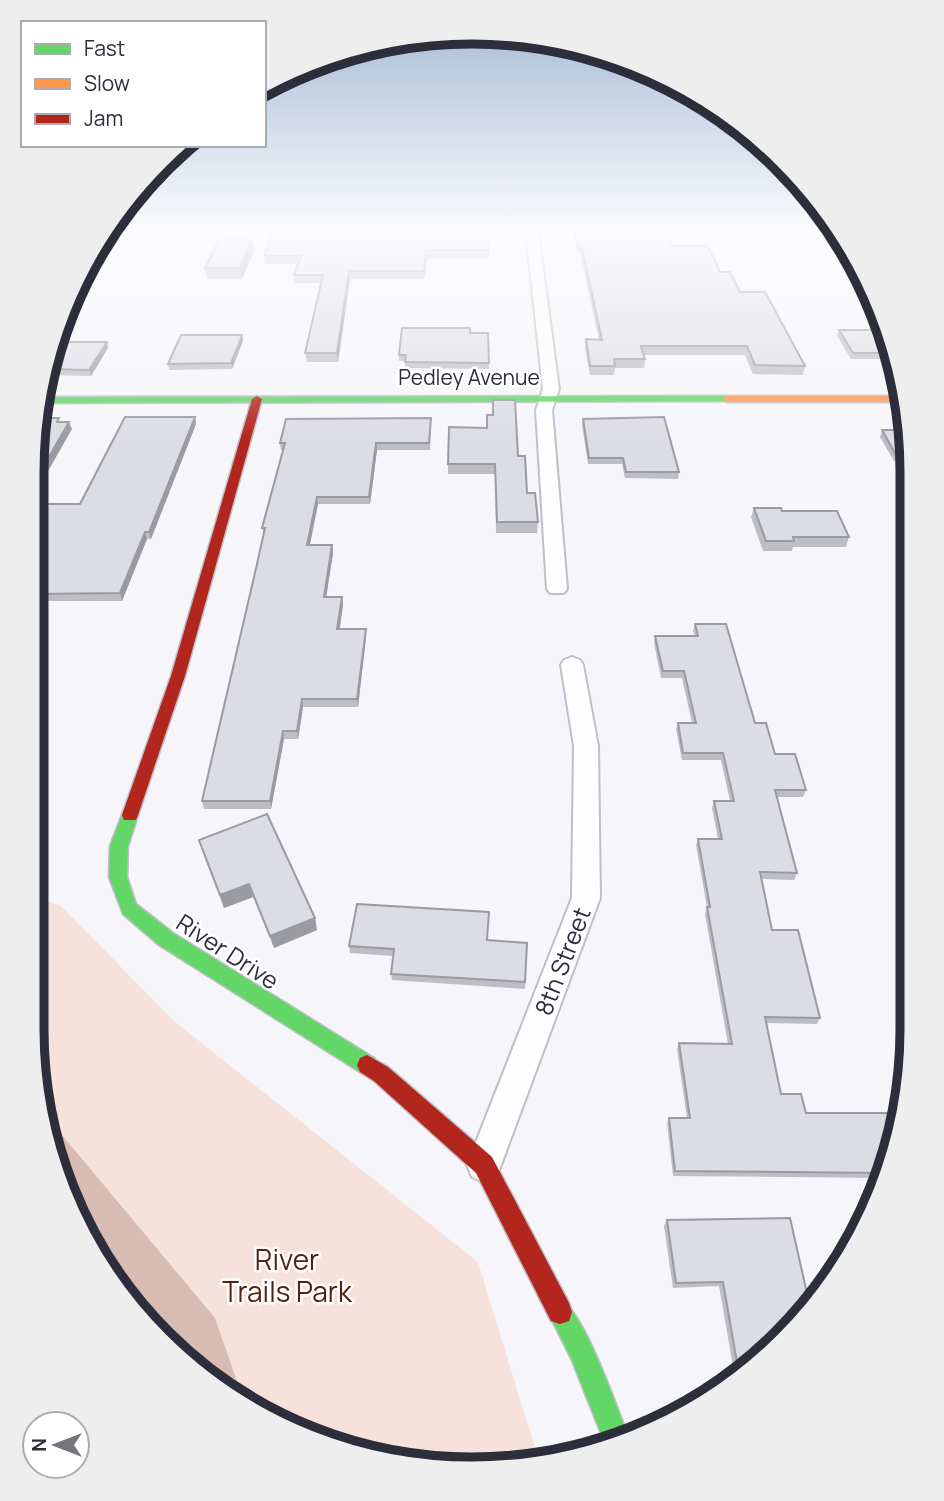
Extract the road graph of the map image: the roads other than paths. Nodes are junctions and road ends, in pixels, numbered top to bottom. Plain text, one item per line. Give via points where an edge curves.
1 (540, 301) edge
2 (547, 398) junction
3 (257, 399) junction
4 (894, 399) edge
5 (50, 400) edge
6 (557, 589) dead end
7 (572, 665) dead end
8 (484, 1165) junction
9 (614, 1433) edge

1 - 2 street via 551,389
2 - 3 street, Pedley Avenue
2 - 4 street, Pedley Avenue
2 - 6 street via 544,410
3 - 5 street, Pedley Avenue
3 - 8 street, River Drive via 178,676 119,846 118,877 129,909 166,939 381,1074
7 - 8 street, 8th Street via 586,746 586,898
8 - 9 street, River Drive via 581,1351

